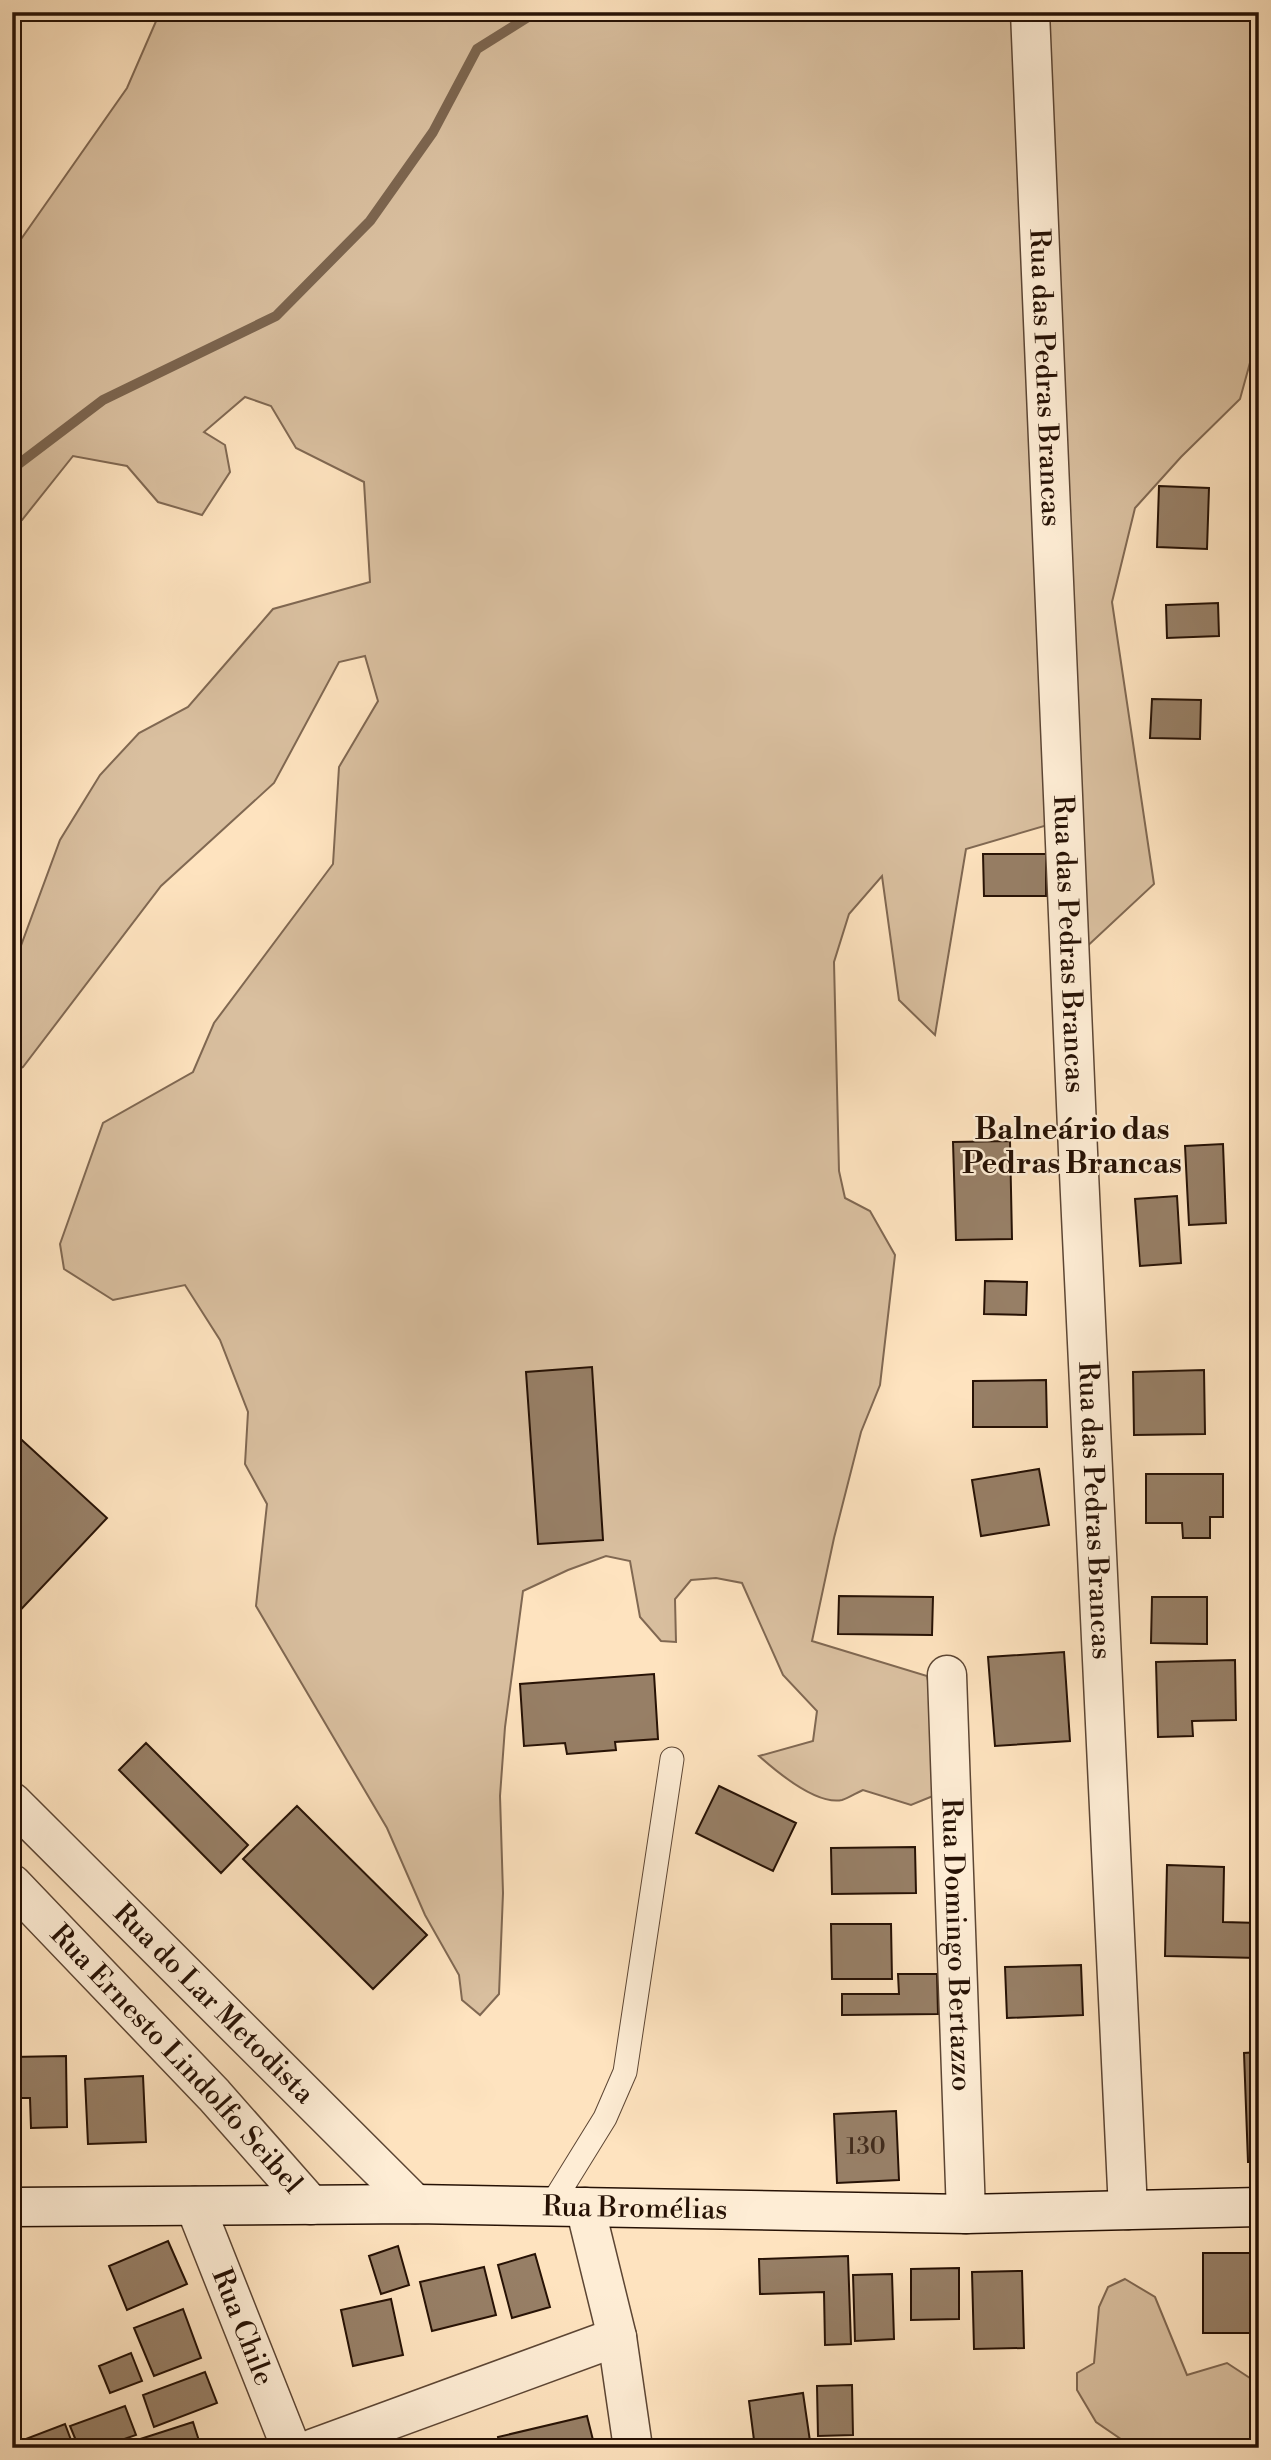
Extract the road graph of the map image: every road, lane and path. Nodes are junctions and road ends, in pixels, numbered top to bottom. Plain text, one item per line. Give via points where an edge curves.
1 (1030, 12) edge
2 (947, 1675) dead end
3 (672, 1759) dead end
4 (12, 1802) edge
5 (12, 1884) edge
6 (117, 1904) junction
7 (80, 1954) junction
8 (415, 2204) junction
9 (311, 2205) junction
10 (195, 2206) junction
11 (12, 2207) edge
12 (567, 2207) junction
13 (1259, 2207) edge
14 (1128, 2210) junction
15 (967, 2214) junction
16 (617, 2337) junction
17 (291, 2448) edge
18 (314, 2448) edge
19 (632, 2448) edge

1 - 14 street, Rua das Pedras Brancas
2 - 15 street, Rua Domingo Bertazzo
3 - 12 lane via 625,2072
4 - 6 street, Rua do Lar Metodista
5 - 7 street, Rua Ernesto Lindolfo Seibel
6 - 7 street
6 - 8 street, Rua do Lar Metodista
7 - 9 street, Rua Ernesto Lindolfo Seibel
8 - 9 street, Rua Bromélias
8 - 12 street, Rua Bromélias
9 - 10 street, Rua Bromélias
10 - 11 street, Rua Bromélias
10 - 17 street, Rua Chile
12 - 15 street, Rua Bromélias
12 - 16 street
13 - 14 street, Rua Bromélias
14 - 15 street, Rua Bromélias
16 - 18 street
16 - 19 street

